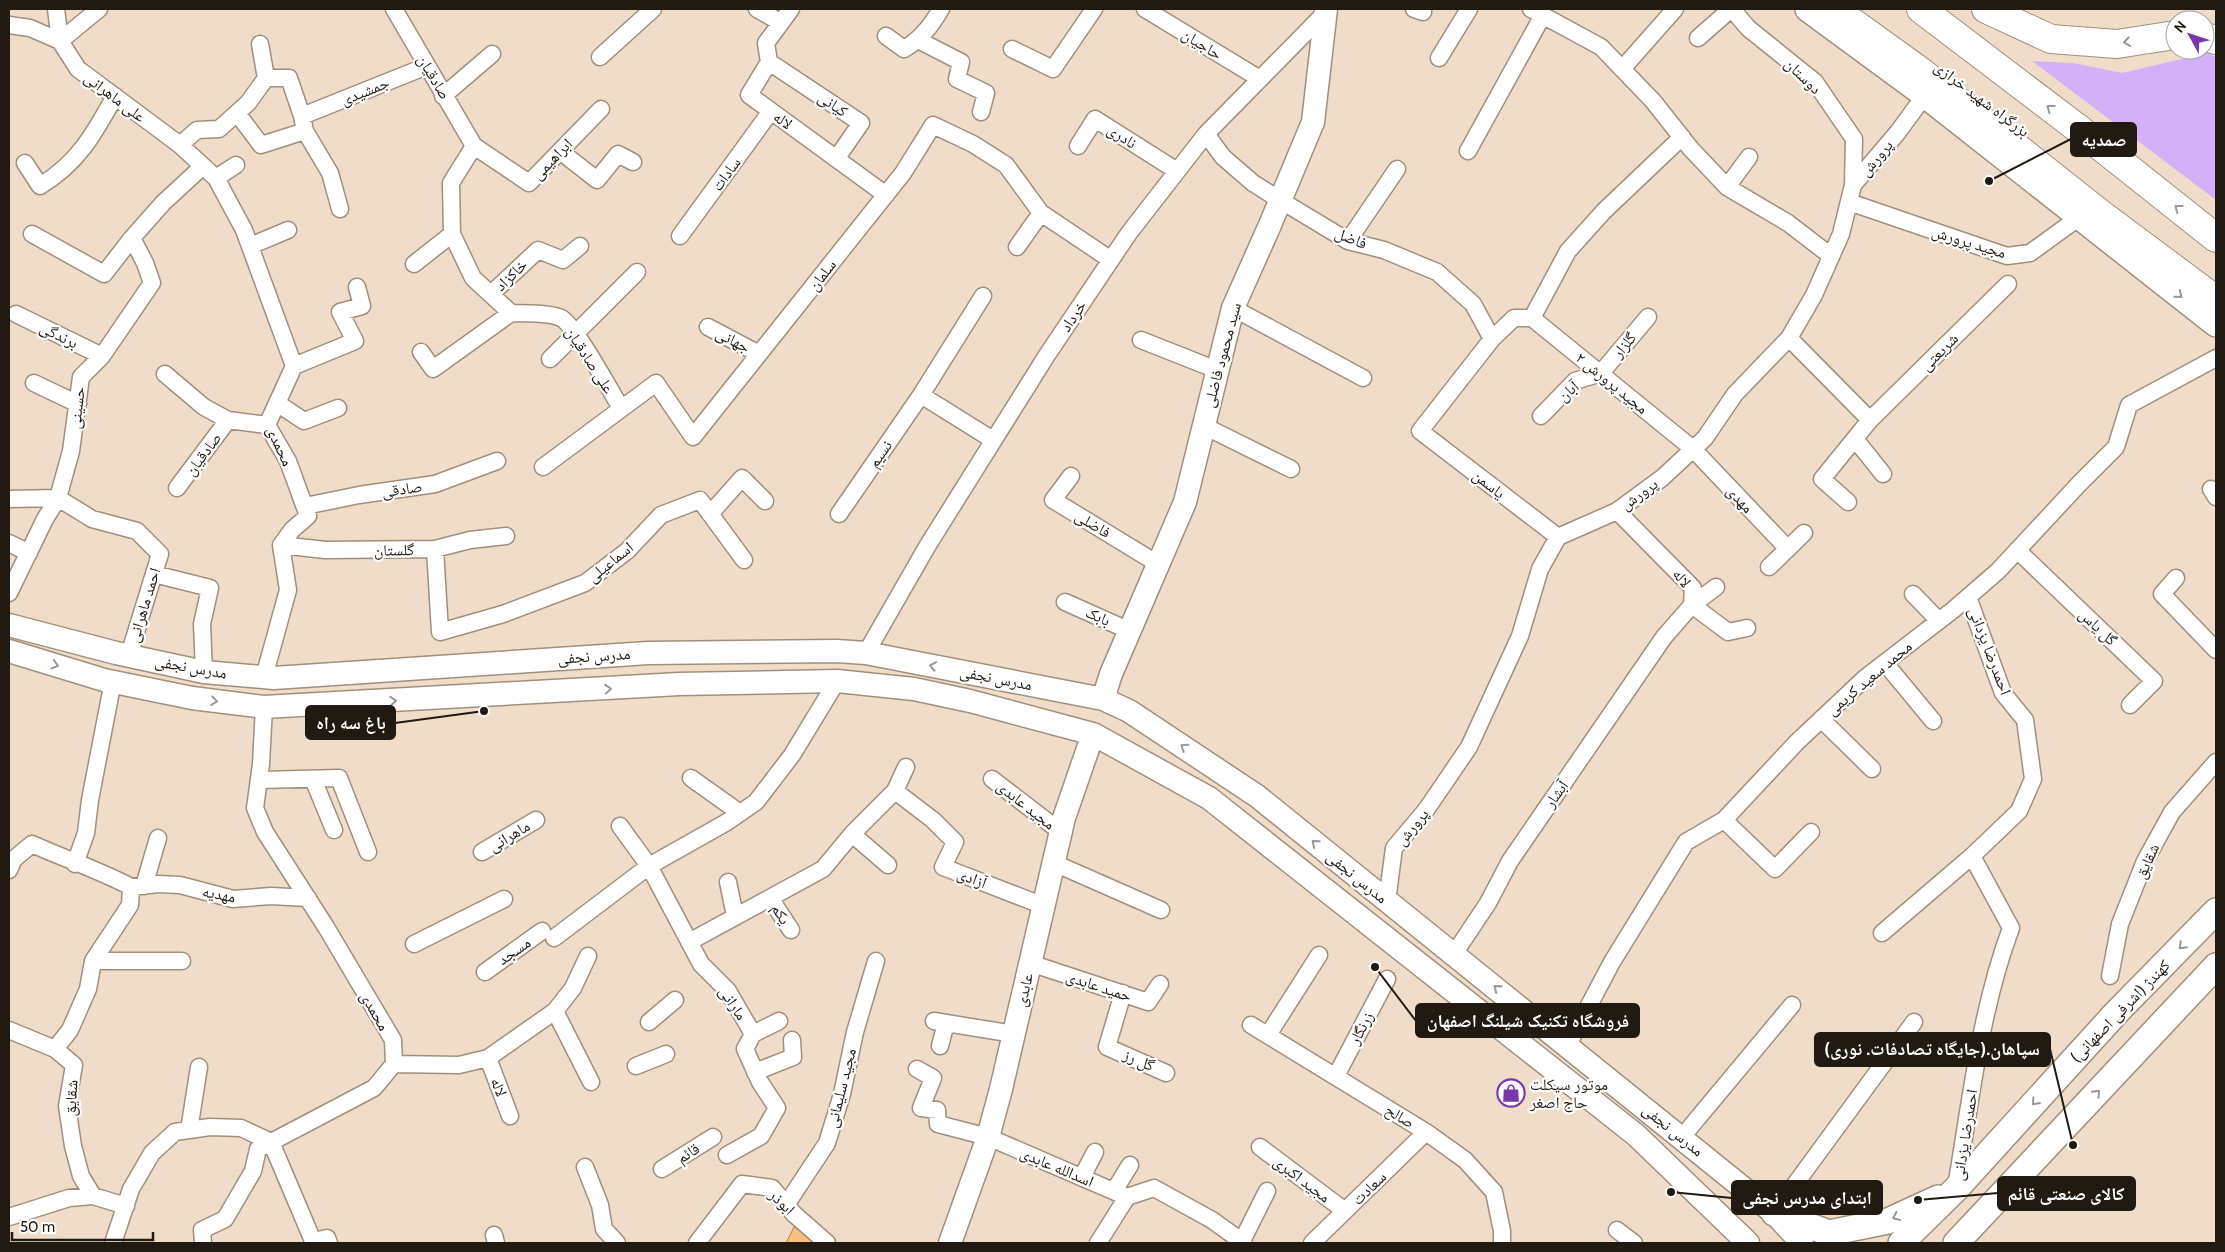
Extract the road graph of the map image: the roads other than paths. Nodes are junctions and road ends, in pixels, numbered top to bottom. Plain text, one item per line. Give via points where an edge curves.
1 (56, 9) edge
2 (98, 9) edge
3 (394, 9) edge
4 (653, 9) edge
5 (757, 9) edge
6 (791, 9) edge
7 (941, 9) edge
8 (1094, 9) edge
9 (1145, 9) edge
10 (1469, 9) edge
11 (1675, 9) edge
12 (1731, 9) edge
13 (1808, 9) edge
14 (1834, 9) edge
15 (1864, 9) edge
16 (1921, 9) edge
17 (1986, 9) edge
18 (1326, 11) edge
19 (1537, 12) edge
20 (780, 22) junction
21 (9, 25) edge
22 (886, 36) dead end
23 (2165, 36) edge
24 (1698, 38) dead end
25 (918, 40) junction
26 (60, 41) junction
27 (260, 44) dead end
28 (1012, 49) dead end
29 (492, 54) dead end
30 (600, 58) dead end
31 (1439, 58) dead end
32 (769, 62) junction
33 (427, 66) junction
34 (1622, 69) junction
35 (266, 78) junction
36 (1260, 79) junction
37 (1925, 95) junction
38 (115, 96) junction
39 (443, 96) junction
40 (601, 109) dead end
41 (771, 111) junction
42 (237, 112) junction
43 (981, 112) dead end
44 (303, 123) junction
45 (1206, 134) junction
46 (1682, 137) junction
47 (180, 145) junction
48 (474, 146) junction
49 (1078, 146) dead end
50 (560, 151) junction
51 (1468, 151) dead end
52 (1749, 157) dead end
53 (836, 159) junction
54 (634, 162) dead end
55 (25, 163) dead end
56 (236, 165) dead end
57 (203, 166) junction
58 (1398, 169) dead end
59 (1177, 171) junction
60 (216, 178) junction
61 (1853, 185) junction
62 (1727, 187) junction
63 (886, 195) junction
64 (1280, 200) junction
65 (1849, 202) junction
66 (340, 209) dead end
67 (1041, 213) junction
68 (2081, 216) junction
69 (288, 230) dead end
70 (32, 234) dead end
71 (452, 234) junction
72 (680, 236) dead end
73 (132, 238) junction
74 (2216, 238) edge
75 (1348, 241) junction
76 (250, 246) junction
77 (580, 246) dead end
78 (1017, 247) dead end
79 (1831, 256) junction
80 (1111, 260) junction
81 (414, 264) dead end
82 (637, 272) dead end
83 (2008, 284) dead end
84 (2216, 285) edge
85 (357, 287) dead end
86 (491, 294) junction
87 (983, 296) dead end
88 (2216, 300) edge
89 (1232, 308) junction
90 (511, 313) junction
91 (16, 314) dead end
92 (1648, 317) dead end
93 (1532, 318) junction
94 (2216, 324) edge
95 (708, 327) dead end
96 (576, 335) junction
97 (1789, 338) junction
98 (1492, 339) junction
99 (1141, 340) dead end
100 (421, 352) dead end
101 (759, 354) junction
102 (102, 356) junction
103 (2216, 358) edge
104 (550, 359) dead end
105 (294, 366) junction
106 (1217, 370) junction
107 (165, 374) dead end
108 (1601, 374) junction
109 (1363, 378) dead end
110 (34, 384) dead end
111 (921, 395) junction
112 (277, 403) junction
113 (78, 404) junction
114 (338, 408) dead end
115 (621, 408) junction
116 (1541, 416) dead end
117 (228, 420) junction
118 (1870, 420) junction
119 (267, 425) junction
120 (1204, 426) junction
121 (1855, 439) junction
122 (993, 440) junction
123 (1693, 449) junction
124 (497, 461) dead end
125 (544, 467) dead end
126 (1291, 469) dead end
127 (1883, 474) dead end
128 (1071, 476) dead end
129 (177, 488) dead end
130 (58, 498) junction
131 (9, 499) edge
132 (765, 501) dead end
133 (1848, 502) dead end
134 (305, 506) junction
135 (1616, 511) junction
136 (710, 514) junction
137 (839, 514) dead end
138 (1804, 533) dead end
139 (506, 536) dead end
140 (1558, 537) junction
141 (9, 543) edge
142 (281, 545) junction
143 (435, 549) junction
144 (1788, 549) junction
145 (2017, 550) junction
146 (30, 553) junction
147 (744, 560) dead end
148 (1158, 564) junction
149 (1770, 567) dead end
150 (154, 574) junction
151 (2176, 578) dead end
152 (1716, 586) dead end
153 (9, 593) edge
154 (1913, 594) dead end
155 (1968, 597) junction
156 (1065, 602) dead end
157 (1692, 605) junction
158 (1939, 621) junction
159 (9, 625) edge
160 (1747, 628) dead end
161 (1130, 631) junction
162 (2216, 650) edge
163 (9, 651) edge
164 (866, 652) junction
165 (130, 655) junction
166 (567, 658) junction
167 (1885, 663) junction
168 (204, 672) junction
169 (264, 677) junction
170 (838, 681) junction
171 (113, 682) junction
172 (572, 691) junction
173 (1103, 699) junction
174 (2130, 705) dead end
175 (264, 708) junction
176 (1821, 719) junction
177 (1933, 721) dead end
178 (1092, 734) junction
179 (2216, 762) edge
180 (906, 767) dead end
181 (1872, 769) dead end
182 (691, 778) dead end
183 (992, 778) dead end
184 (313, 779) junction
185 (260, 780) junction
186 (895, 791) junction
187 (740, 813) junction
188 (536, 820) dead end
189 (1724, 820) junction
190 (620, 826) dead end
191 (334, 830) dead end
192 (1061, 832) junction
193 (1811, 832) dead end
194 (852, 834) junction
195 (158, 838) dead end
196 (368, 852) dead end
197 (482, 852) dead end
198 (1972, 856) junction
199 (1054, 863) junction
200 (75, 864) junction
201 (888, 864) dead end
202 (649, 866) junction
203 (9, 870) edge
204 (728, 882) dead end
205 (137, 887) junction
206 (308, 898) junction
207 (770, 898) junction
208 (504, 899) dead end
209 (1387, 901) junction
210 (1044, 906) junction
211 (1161, 910) dead end
212 (2216, 911) edge
213 (735, 916) junction
214 (791, 930) dead end
215 (1882, 933) dead end
216 (688, 942) junction
217 (414, 944) dead end
218 (1454, 954) junction
219 (1319, 955) dead end
220 (588, 956) dead end
221 (93, 961) junction
222 (182, 961) dead end
223 (876, 961) dead end
224 (1030, 963) junction
225 (2216, 966) edge
226 (485, 972) dead end
227 (2110, 976) dead end
228 (1387, 979) dead end
229 (1160, 984) dead end
230 (1123, 993) junction
231 (675, 1000) dead end
232 (1792, 1005) dead end
233 (555, 1011) junction
234 (779, 1021) dead end
235 (649, 1022) dead end
236 (1914, 1022) dead end
237 (1251, 1026) dead end
238 (1545, 1026) junction
239 (9, 1030) edge
240 (753, 1034) junction
241 (1014, 1034) junction
242 (1268, 1035) junction
243 (792, 1040) dead end
244 (1568, 1045) junction
245 (940, 1046) dead end
246 (55, 1048) junction
247 (1526, 1049) junction
248 (666, 1054) dead end
249 (488, 1058) junction
250 (394, 1064) junction
251 (636, 1066) dead end
252 (199, 1067) dead end
253 (917, 1069) dead end
254 (755, 1072) junction
255 (1166, 1072) dead end
256 (1336, 1076) junction
257 (591, 1082) dead end
258 (510, 1116) dead end
259 (189, 1130) junction
260 (1426, 1132) junction
261 (988, 1136) junction
262 (713, 1137) dead end
263 (1682, 1137) junction
264 (271, 1142) junction
265 (1260, 1147) dead end
266 (1095, 1152) dead end
267 (727, 1155) dead end
268 (1130, 1165) dead end
269 (585, 1166) dead end
270 (662, 1169) dead end
271 (1082, 1177) junction
272 (1956, 1189) junction
273 (1267, 1191) dead end
274 (1120, 1194) junction
275 (93, 1196) junction
276 (786, 1205) junction
277 (126, 1206) junction
278 (1344, 1211) junction
279 (1774, 1213) junction
280 (9, 1217) edge
281 (1617, 1230) dead end
282 (1959, 1241) edge
283 (1243, 1242) edge
284 (113, 1243) edge
285 (203, 1243) edge
286 (330, 1243) edge
287 (617, 1243) edge
288 (697, 1243) edge
289 (827, 1243) edge
290 (950, 1243) edge
291 (1098, 1243) edge
292 (1312, 1243) edge
293 (1502, 1243) edge
294 (1634, 1243) edge
295 (1748, 1243) edge
296 (1802, 1243) edge
297 (1901, 1243) edge

1 - 26 street, علی ماهرانی
2 - 26 street
3 - 33 street, صادقیان
4 - 30 street
5 - 20 street
6 - 20 street
7 - 25 street
8 - 28 street via 1053,69
9 - 36 street, حاجیان
10 - 31 street
11 - 34 street
12 - 24 street
12 - 61 street, دوستان via 1748,28 1815,82 1854,139
13 - 37 main road
14 - 88 highway via 1920,71 2102,215
15 - 84 highway, بزرگراه شهید خرازی via 2064,160
74 -> 16 highway
23 -> 17 highway via 2117,44 2051,39
18 - 36 street, خرداد
18 - 64 main road, سید محمود فاضلی via 1313,122
19 - 34 street via 1601,47
19 - 51 street
20 - 32 street via 766,43
21 - 26 street via 30,28
22 - 25 street via 904,50
25 - 43 street via 961,62 957,79 986,93
26 - 38 street, علی ماهرانی via 78,69
27 - 35 street
29 - 39 street
32 - 41 street, لاله via 748,95
32 - 53 street, کیانی via 861,122
33 - 39 street, صادقیان
33 - 44 street, جمشیدی
34 - 46 street
35 - 42 street via 248,103
35 - 44 street via 290,78
36 - 45 street, خرداد
37 - 61 street, پرورش
37 - 68 main road
38 - 47 street, علی ماهرانی
38 - 55 street via 89,142 58,175 40,186
39 - 48 street, صادقیان via 456,112
40 - 50 street, ابراهیمی
41 - 53 street, لاله
41 - 72 street, سادات
42 - 44 street, جمشیدی via 261,145
42 - 47 street via 219,129 197,130
44 - 66 street via 330,173
45 - 59 street, خرداد
45 - 64 street, فاضل via 1223,157 1253,184
46 - 62 street
46 - 93 street via 1604,211 1568,252
47 - 57 street, علی ماهرانی
48 - 50 street, ابراهیمی via 529,183
48 - 71 street via 451,183
49 - 59 street, نادری via 1095,119
50 - 54 street via 597,180 618,154
52 - 62 street
53 - 63 street, لاله
56 - 60 street
57 - 60 street
57 - 73 street via 162,203
58 - 75 street
59 - 80 street, خرداد
60 - 76 street
61 - 65 street, پرورش
62 - 79 street via 1788,223
63 - 67 street, سلمان via 933,126 973,144 1006,165
63 - 101 street, سلمان
64 - 75 street, فاضل
64 - 89 main road, سید محمود فاضلی
65 - 68 street, مجید پرورش via 2006,256 2030,253
65 - 79 street, پرورش via 1841,234
67 - 78 street
67 - 80 street, سلمان
68 -> 94 main road
69 - 76 street
70 - 73 street via 104,274
71 - 81 street
71 - 86 street via 472,278
73 - 102 street, حسینی via 152,284
75 - 98 street, فاضل via 1384,250 1437,272 1473,304
76 - 105 street
77 - 86 street, خاکزاد via 563,260 538,250
79 - 97 street, پرورش via 1814,295
80 - 122 street, خرداد
82 - 96 street
83 - 118 street, شریعتی
85 - 105 street via 362,306 340,312 355,341
86 - 90 street
87 - 111 street, نسیم
89 - 106 main road, سید محمود فاضلی
89 - 109 street
90 - 96 street, علی صادقیان via 561,318
90 - 100 street via 433,369
91 - 102 street, برندگی
92 - 108 street, گلزار
93 - 98 street via 1514,318
93 - 108 street, مجید پرورش ۲
95 - 101 street, جهانی
96 - 104 street
96 - 115 street, علی صادقیان
97 - 118 street
97 - 123 street, پرورش via 1735,394 1705,438
98 - 140 street, یاسمن via 1420,430
99 - 106 street
101 - 115 street, سلمان via 693,437 656,383
102 - 113 street, حسینی via 81,377
103 - 145 street, محمد سعید کریمی via 2128,405 2116,447
105 - 112 street, محمدی
106 - 120 main road, سید محمود فاضلی
107 - 117 street via 204,406
108 - 116 street, آبان via 1575,381
108 - 123 street, مجید پرورش ۲
110 - 113 street
111 - 122 street
111 - 137 street, نسیم
112 - 114 street via 304,421
112 - 119 street, محمدی
113 - 130 street, حسینی via 71,451
115 - 125 street, سلمان
117 - 119 street
117 - 129 street, صادقیان
118 - 121 street, شریعتی
119 - 134 street, محمدی via 288,461
120 - 126 street
120 - 148 main road, سید محمود فاضلی via 1185,502
121 - 127 street
121 - 133 street, شریعتی via 1822,479
122 - 164 street, خرداد
123 - 135 street, پرورش via 1662,478
123 - 144 street, مهدی
124 - 134 street, صادقی via 435,484
128 - 148 street, فاضلی via 1053,500
130 - 131 street
130 - 146 street, حسینی
130 - 150 street, احمد ماهرانی via 92,519 138,531 160,554
132 - 136 street via 742,478
134 - 142 street via 308,516
135 - 140 street, پرورش
135 - 157 street, لاله via 1693,588
136 - 143 street, اسماعیلی via 700,500 661,514 627,550 585,582 503,614 440,632
136 - 147 street, اسماعیلی
138 - 144 street
139 - 143 street, گلستان via 470,540
140 - 209 street, پرورش via 1540,569 1520,636 1469,747 1426,810 1394,848
141 - 146 street
142 - 143 street, گلستان via 325,550
142 - 169 street via 288,590
144 - 149 street
145 - 155 street, محمد سعید کریمی
145 - 174 street, گل یاس via 2154,681
146 - 153 street, حسینی
148 - 161 main road, سید محمود فاضلی
150 - 165 street, احمد ماهرانی
150 - 168 street via 210,588 202,624
151 - 162 street via 2162,594
152 - 157 street, آبشار
154 - 158 street
155 - 158 street, محمد سعید کریمی
155 - 198 street, احمدرضا یزدانی via 2003,693 2025,720 2034,779 2019,811
156 - 161 street, بابک
157 - 160 street, لاله via 1728,632
157 - 218 street, آبشار via 1664,637 1510,862 1488,903
158 - 167 street, محمد سعید کریمی
159 - 165 main road, مدرس نجفی
161 - 173 main road, سید محمود فاضلی
163 -> 171 main road, مدرس نجفی
164 - 166 main road, مدرس نجفی via 648,653
173 -> 164 main road, مدرس نجفی
165 - 168 main road, مدرس نجفی
166 - 169 main road, مدرس نجفی
166 - 172 main road
167 - 176 street, محمد سعید کریمی
167 - 177 street
168 - 169 main road, مدرس نجفی
172 -> 170 main road, مدرس نجفی via 679,684
170 - 178 main road, مدرس نجفی via 914,689
170 - 187 street, مسجد via 792,755 756,802
171 -> 175 main road, مدرس نجفی
171 - 200 street via 86,833
175 -> 172 main road, مدرس نجفی
209 -> 173 main road, مدرس نجفی via 1257,796 1129,710
175 - 185 street, محمدی
176 - 181 street
176 - 189 street, محمد سعید کریمی
178 - 192 main road, عابدی
178 - 247 main road, مدرس نجفی via 1209,798
179 - 227 street, شقایق via 2172,812 2145,861 2120,924
180 - 186 street
182 - 187 street
183 - 192 street, مجید عابدی
184 - 185 street
184 - 191 street
184 - 196 street via 339,778
185 - 206 street, محمدی via 255,808 265,832
186 - 194 street
186 - 210 street, آزادی via 956,842 943,866
187 - 202 street, مسجد
188 - 197 street, ماهرانی
189 - 193 street via 1775,869
189 - 244 street, محمد سعید کریمی via 1686,842 1612,962
190 - 202 street, مارانی
192 - 199 main road, عابدی
194 - 201 street
194 - 207 street via 823,869
195 - 205 street
198 - 215 street, احمدرضا یزدانی
198 - 272 street, احمدرضا یزدانی via 2011,928 1997,965 1980,1036
199 - 210 main road, عابدی
199 - 211 street
200 - 203 street via 32,844 14,858
200 - 205 street
202 - 216 street, مارانی
202 - 226 street, مسجد
204 - 213 street
205 - 206 street, مهدیه via 180,886 232,899
205 - 221 street via 130,905
206 - 250 street, محمدی via 393,1040
207 - 213 street
207 - 214 street, یکم
208 - 217 street
209 - 218 main road, مدرس نجفی
210 - 224 main road, عابدی
212 -> 272 main road, کهندژ (اشرفی اصفهانی) via 2116,1013
213 - 216 street
216 - 240 street, مارانی via 700,964 728,991
238 -> 218 main road, مدرس نجفی
219 - 242 street
220 - 233 street via 573,988
221 - 222 street
221 - 246 street via 84,997 70,1030
223 - 276 street, مجید سلیمانی via 827,1143
224 - 230 street, حمید عابدی
224 - 241 main road, عابدی
282 -> 225 main road
228 - 256 street, زرنگار
229 - 230 street, حمید عابدی via 1148,1002
230 - 255 street, گل رز via 1107,1047
231 - 235 street
232 - 263 street
233 - 249 street
233 - 257 street
234 - 240 street
236 - 279 street
237 - 242 street, صالح
238 - 244 main road, مدرس نجفی
238 - 247 main road
239 - 246 street, شقایق
240 - 254 street, مارانی via 745,1049
241 - 245 street via 940,1022
241 - 261 main road, عابدی
242 - 256 street, صالح
243 - 254 street via 793,1057
244 - 263 main road, مدرس نجفی
246 - 275 street, شقایق via 74,1065 67,1106 80,1176
247 - 295 main road, مدرس نجفی via 1636,1135
248 - 251 street
249 - 250 street via 459,1066
249 - 258 street, لاله
250 - 264 street via 374,1088
252 - 259 street
253 - 261 street, اسدالله عابدی via 933,1078 920,1108 937,1110 938,1124
254 - 267 street, مارانی via 777,1108 761,1136
256 - 260 street, صالح
259 - 264 street via 242,1128
259 - 277 street via 175,1132 152,1153 131,1189
260 - 278 street, سعادت
260 - 293 street, صالح via 1465,1160 1494,1192
261 - 271 street, اسدالله عابدی
261 - 290 main road, عابدی
262 - 270 street, قائم
263 - 279 main road, مدرس نجفی
264 - 285 street via 258,1149 253,1171 225,1219 202,1230
264 - 286 street via 313,1241 328,1238
265 - 278 street, مجید اکبری
266 - 271 street
268 - 274 street
269 - 287 street via 600,1205 604,1229
271 - 274 street, اسدالله عابدی
272 -> 279 main road via 1888,1221 1829,1232
272 - 297 main road, کهندژ (اشرفی اصفهانی)
273 - 283 street
274 - 283 street via 1154,1188 1212,1220
274 - 291 street
275 - 277 street
275 - 280 street via 69,1198
276 - 288 street, ابوذر via 772,1188 742,1184
276 - 289 street, ابوذر
277 - 284 street
278 - 292 street, سعادت
279 - 296 main road, مدرس نجفی
281 - 294 street

